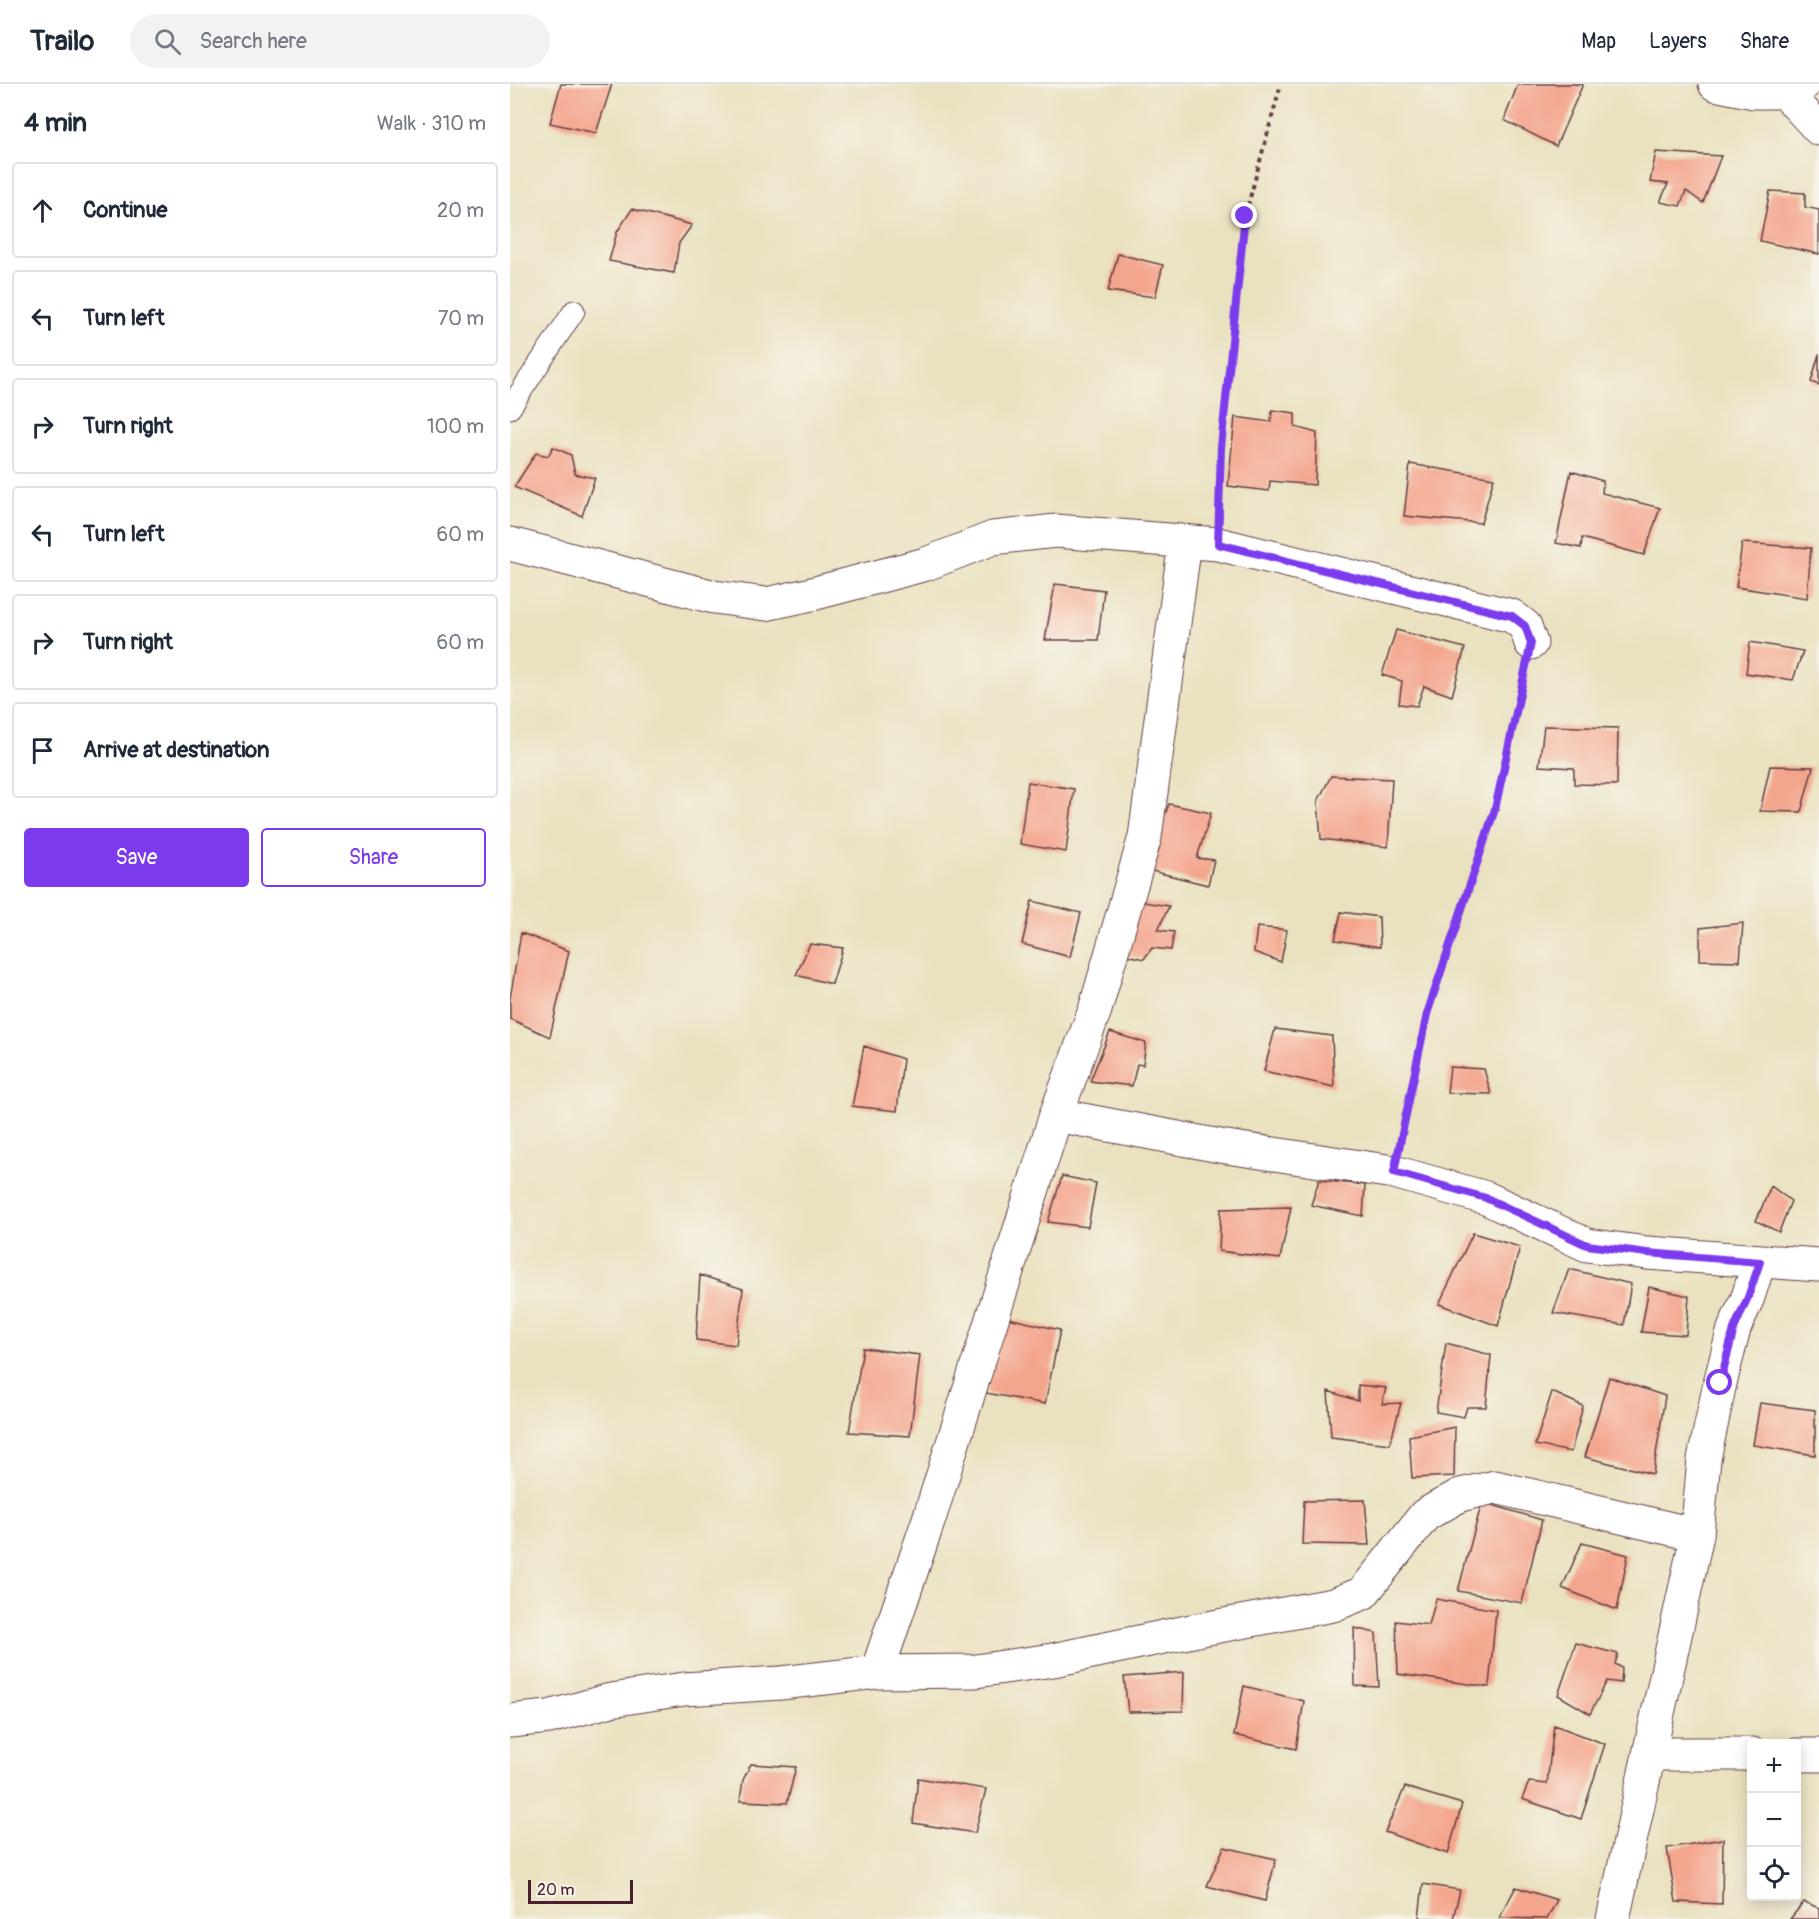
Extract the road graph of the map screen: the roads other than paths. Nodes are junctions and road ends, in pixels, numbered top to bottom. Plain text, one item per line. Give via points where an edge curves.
1 (1715, 84) edge
2 (1795, 88) edge
3 (1819, 129) edge
4 (574, 311) dead end
5 (510, 408) edge
6 (1185, 542) junction
7 (510, 544) edge
8 (1531, 643) road end
9 (1056, 1115) junction
10 (1760, 1262) junction
11 (1819, 1265) edge
12 (1697, 1535) junction
13 (877, 1672) junction
14 (510, 1721) edge
15 (1650, 1754) junction
16 (1747, 1754) edge
17 (1801, 1755) edge
18 (1819, 1755) edge
19 (1613, 1919) edge

1 - 2 street via 1754,92
2 - 3 street
4 - 5 lane
6 - 7 street via 1056,531 993,538 926,564 765,604 714,597
6 - 8 street via 1218,544 1512,616 1525,626
6 - 9 street via 1145,837 1095,1010
9 - 10 street via 1220,1146 1394,1172 1486,1198 1587,1245
9 - 13 street
10 - 11 street
10 - 12 street via 1734,1329 1720,1383 1704,1459
12 - 13 street via 1495,1487 1460,1495 1425,1515 1363,1593 1333,1605 1053,1660 976,1671
12 - 15 street
13 - 14 street via 684,1689 611,1700 549,1717
15 - 16 street
15 - 19 street
17 - 18 street

